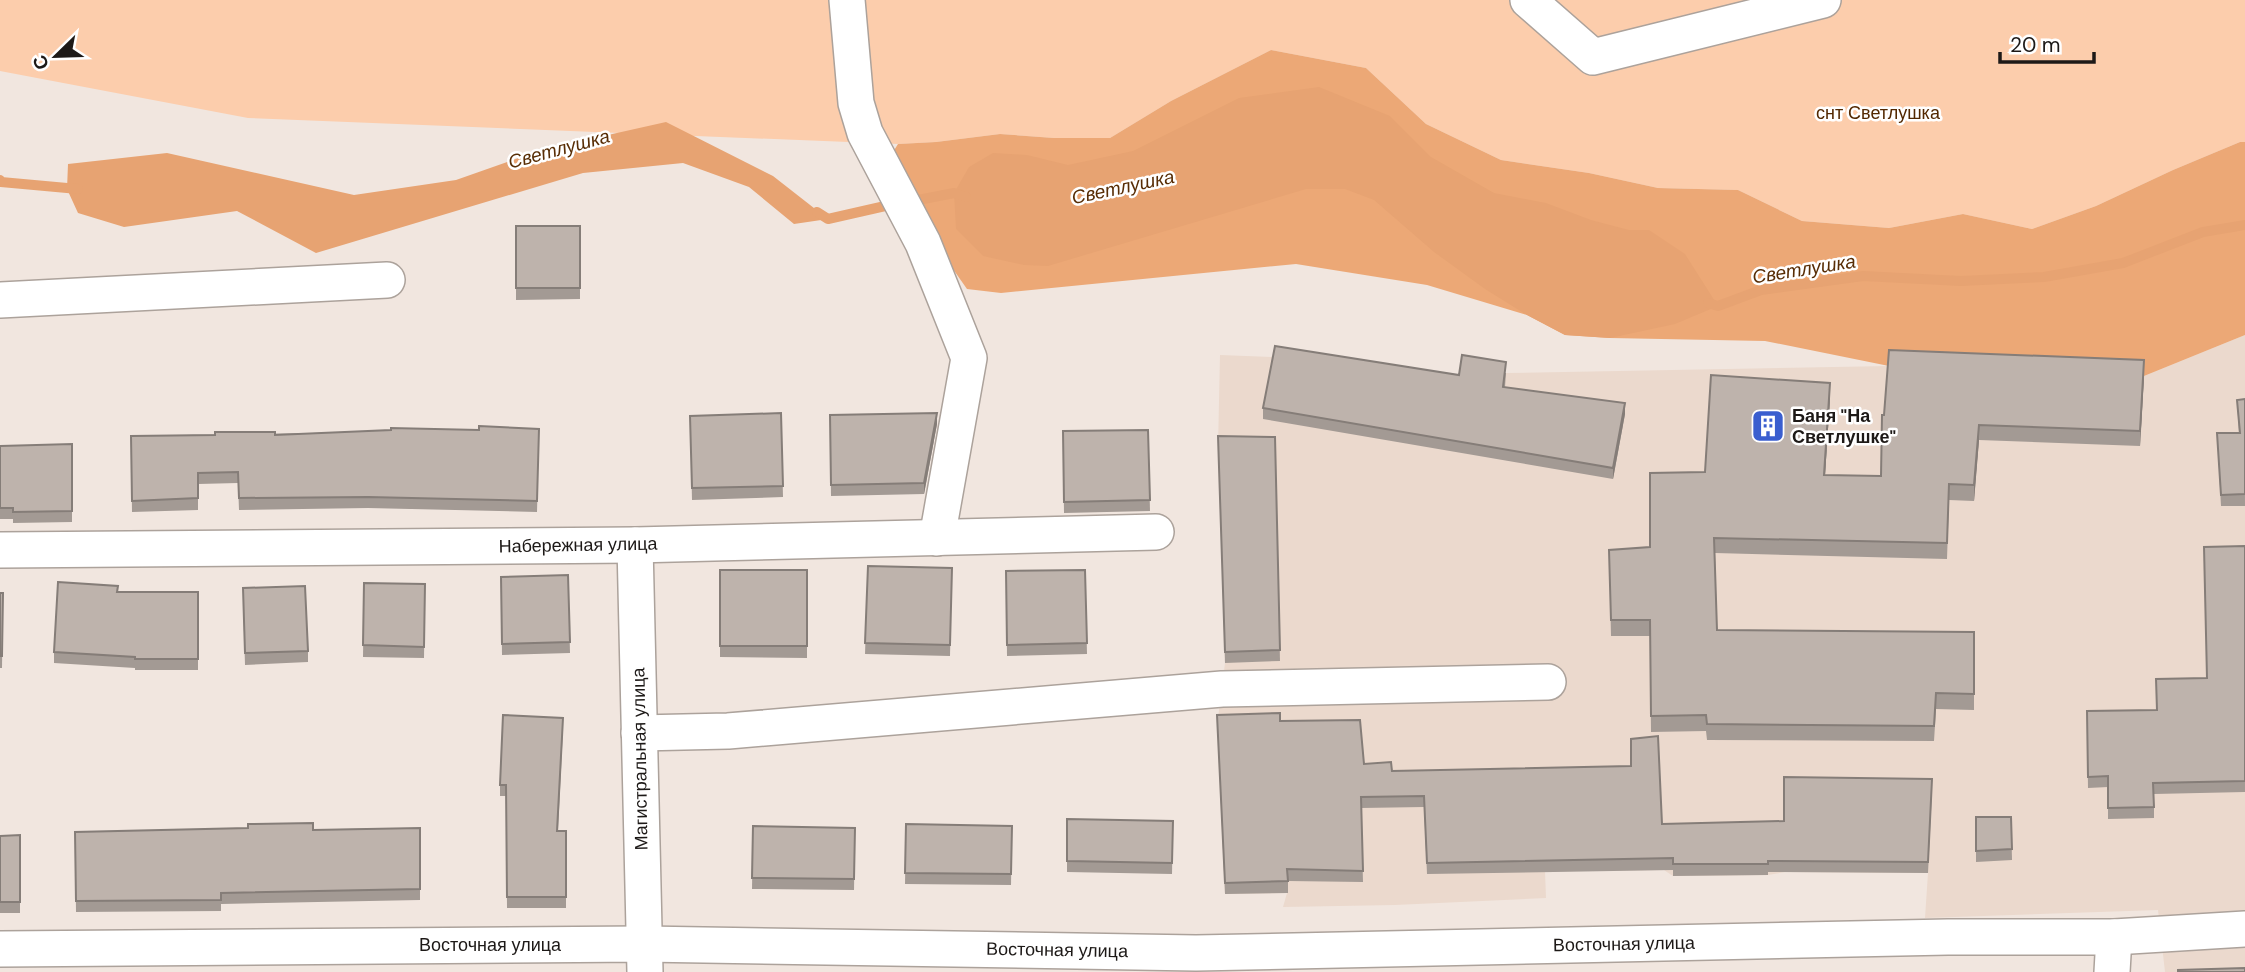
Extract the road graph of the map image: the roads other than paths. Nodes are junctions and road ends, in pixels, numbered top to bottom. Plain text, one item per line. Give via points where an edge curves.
1 (847, 0) edge
2 (1528, 0) edge
3 (1823, 0) edge
4 (387, 280) dead end
5 (0, 300) edge
6 (1156, 532) dead end
7 (936, 538) junction
8 (635, 545) junction
9 (0, 550) edge
10 (1548, 682) dead end
11 (639, 733) junction
12 (2245, 929) edge
13 (2114, 937) junction
14 (0, 949) edge
15 (644, 958) edge
16 (2112, 972) edge

1 - 7 street via 856,103 865,133 923,243 970,358
2 - 3 street via 1593,57
4 - 5 street
6 - 7 street, Набережная улица
7 - 8 street, Набережная улица
8 - 9 street, Набережная улица
8 - 11 street, Магистральная улица
10 - 11 street via 1222,688 741,730
11 - 15 street, Магистральная улица
12 - 13 street, Восточная улица
13 - 15 street, Восточная улица
13 - 16 street
14 - 15 street, Восточная улица

